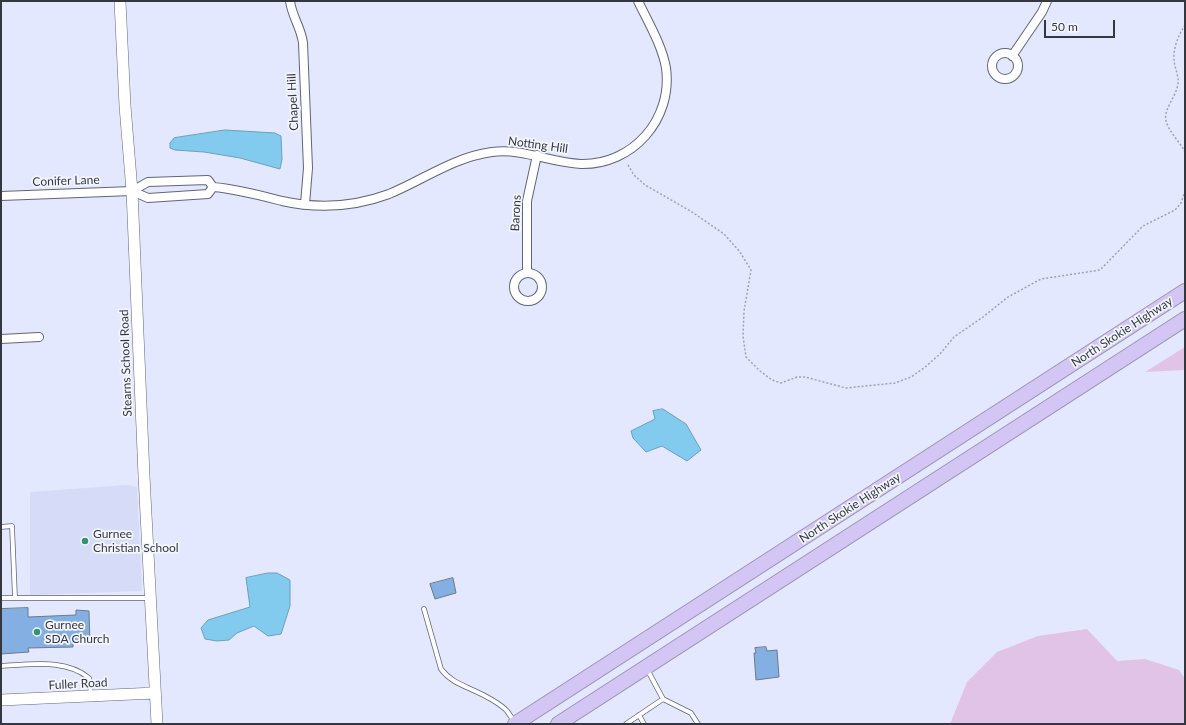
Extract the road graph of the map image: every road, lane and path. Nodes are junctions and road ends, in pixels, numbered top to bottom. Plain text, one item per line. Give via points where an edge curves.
1 (120, 1) edge
2 (290, 1) edge
3 (638, 1) edge
4 (1048, 1) edge
5 (1185, 25) edge
6 (1012, 56) dead end
7 (1185, 152) edge
8 (537, 155) junction
9 (628, 165) dead end
10 (212, 186) junction
11 (132, 191) junction
12 (1185, 191) edge
13 (1, 196) edge
14 (305, 204) junction
15 (527, 273) dead end
16 (1185, 291) edge
17 (1185, 319) edge
18 (38, 337) dead end
19 (1, 339) edge
20 (1, 527) edge
21 (1, 598) edge
22 (15, 598) junction
23 (150, 598) junction
24 (424, 609) dead end
25 (1, 666) edge
26 (646, 667) junction
27 (156, 693) junction
28 (91, 696) junction
29 (662, 699) junction
30 (1, 700) edge
31 (639, 715) junction
32 (157, 724) edge
33 (515, 724) edge
34 (558, 724) edge
35 (626, 724) edge
36 (644, 724) edge
37 (698, 724) edge

1 - 11 main road, Stearns School Road
2 - 14 street, Chapel Hill via 303,43 308,168
3 - 8 street, Notting Hill via 665,66 666,90 662,107 649,133 633,148 601,162 580,164
4 - 6 street
5 - 7 path via 1177,41 1173,58 1178,83 1166,120
8 - 14 street, Notting Hill via 507,151 480,154 461,160 376,199 343,205
8 - 15 street, Barons via 527,201
9 - 12 path via 645,185 724,234 744,258 751,270 744,311 743,336 746,358 772,380 781,383 805,377 846,388 895,383 911,377 940,354 954,337 1008,297 1041,280 1100,270 1143,226 1175,210 1181,203
10 - 11 street, Notting Hill via 208,180 148,182
10 - 11 street via 208,194 148,198
10 - 14 street, Notting Hill
11 - 13 street, Conifer Lane
11 - 23 main road, Stearns School Road
16 - 33 highway, North Skokie Highway
17 - 26 highway, North Skokie Highway
18 - 19 street
20 - 22 lane via 12,526
21 - 22 lane
22 - 23 lane
23 - 27 main road, Stearns School Road
24 - 33 lane via 441,669 456,683 498,704 506,710
25 - 28 lane via 59,665 80,671 89,678
26 - 29 lane
26 - 34 highway, North Skokie Highway
27 - 28 main road, Fuller Road
27 - 32 main road, Stearns School Road
28 - 30 main road, Fuller Road
29 - 31 lane
29 - 37 lane via 691,713
31 - 35 lane
31 - 36 lane

